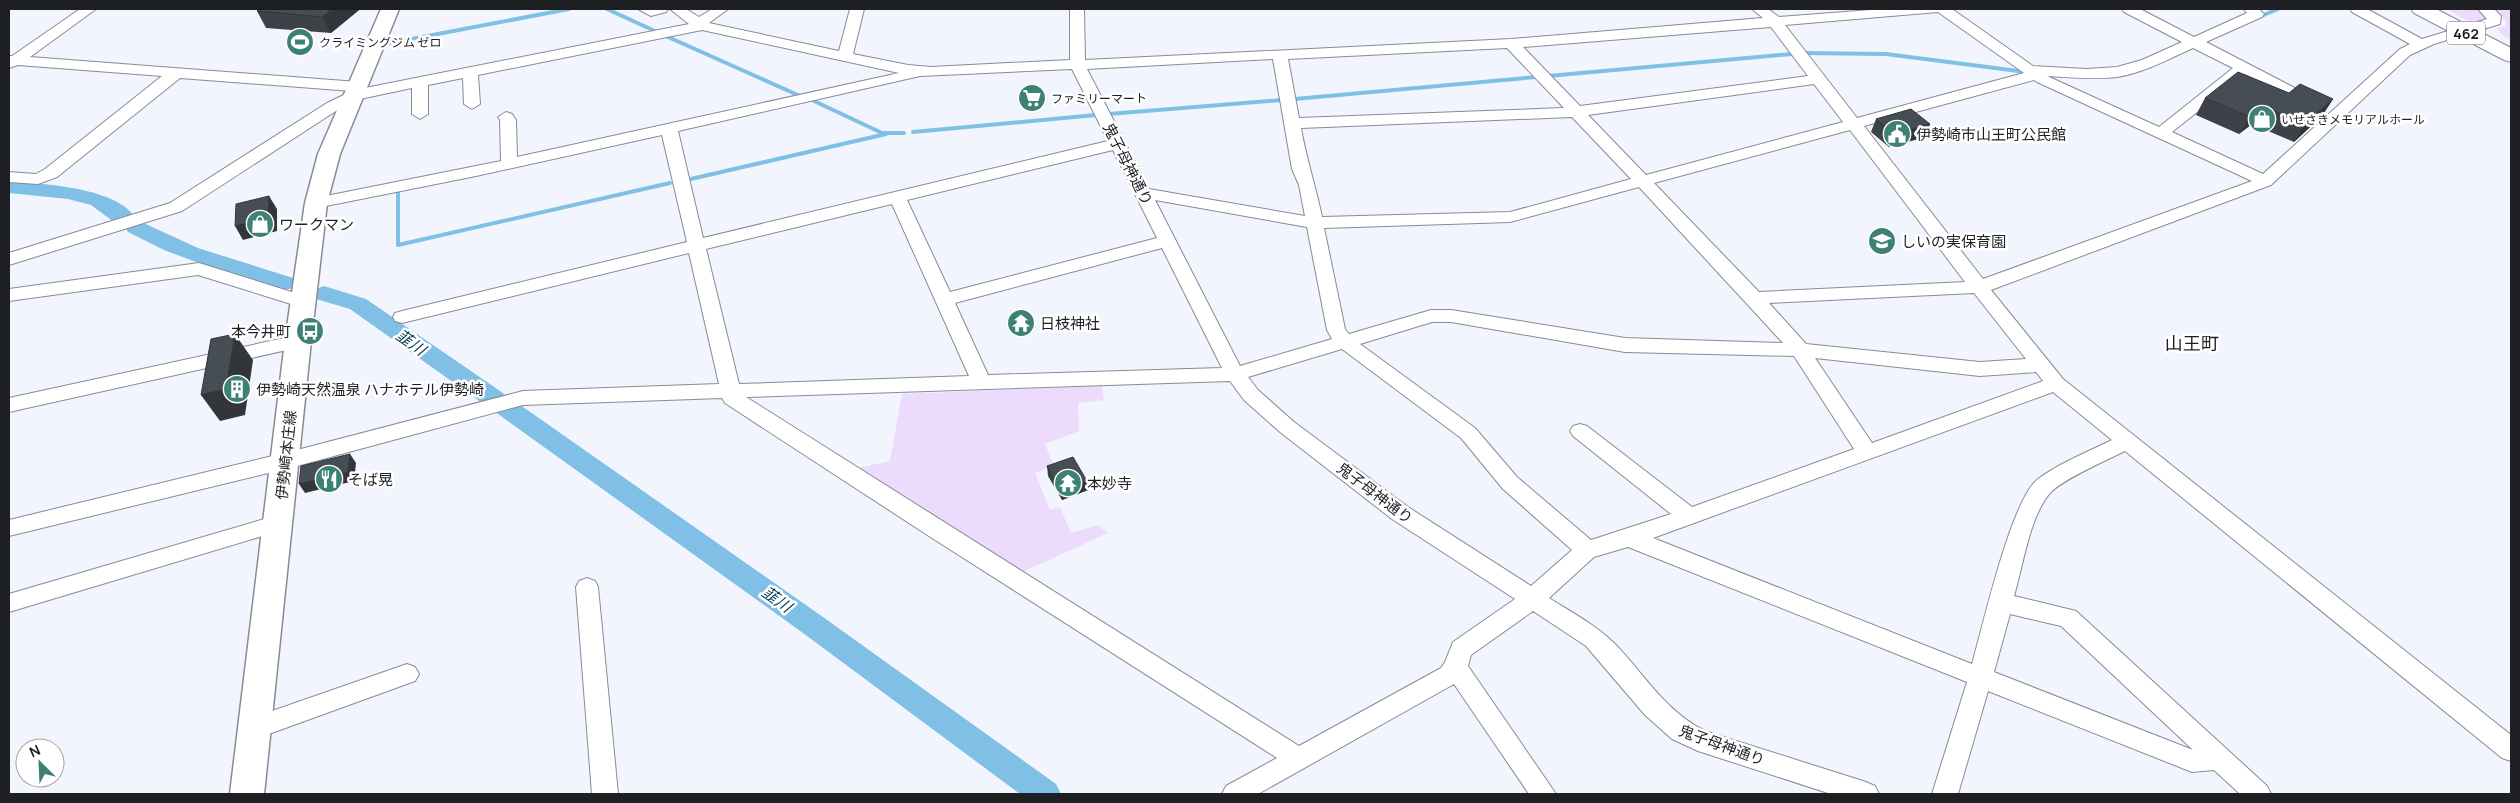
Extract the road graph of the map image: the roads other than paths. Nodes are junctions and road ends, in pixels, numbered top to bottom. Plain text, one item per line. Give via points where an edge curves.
1 (89, 9) edge
2 (390, 9) edge
3 (645, 9) edge
4 (661, 9) edge
5 (677, 9) edge
6 (721, 9) edge
7 (857, 9) edge
8 (1077, 9) edge
9 (1759, 9) edge
10 (1935, 9) edge
11 (1943, 9) edge
12 (2129, 9) edge
13 (2251, 9) edge
14 (2357, 9) edge
15 (2421, 9) edge
16 (2436, 9) edge
17 (2485, 9) edge
18 (1774, 23) junction
19 (700, 25) junction
20 (2467, 30) junction
21 (2192, 42) junction
22 (1511, 43) junction
23 (2420, 44) junction
24 (2511, 48) edge
25 (1280, 55) junction
26 (2511, 56) edge
27 (845, 57) junction
28 (11, 62) edge
29 (1079, 65) junction
30 (2243, 68) junction
31 (470, 72) junction
32 (917, 72) junction
33 (2034, 73) junction
34 (175, 74) junction
35 (1817, 79) junction
36 (420, 82) junction
37 (357, 91) junction
38 (472, 104) dead end
39 (1576, 112) junction
40 (420, 114) dead end
41 (2336, 115) junction
42 (506, 117) dead end
43 (1293, 122) junction
44 (1854, 125) junction
45 (669, 129) junction
46 (2161, 133) junction
47 (1117, 144) junction
48 (509, 163) junction
49 (9, 177) edge
50 (2265, 181) junction
51 (1643, 182) junction
52 (1142, 193) junction
53 (897, 197) junction
54 (316, 203) junction
55 (1314, 223) junction
56 (1166, 241) junction
57 (696, 245) junction
58 (9, 260) edge
59 (9, 266) edge
60 (1980, 287) junction
61 (9, 295) edge
62 (1754, 298) junction
63 (944, 300) junction
64 (304, 302) junction
65 (402, 317) dead end
66 (298, 341) junction
67 (1345, 342) junction
68 (1800, 350) junction
69 (2039, 365) junction
70 (1235, 374) junction
71 (981, 382) junction
72 (2056, 384) junction
73 (732, 392) junction
74 (9, 405) edge
75 (1580, 431) dead end
76 (2126, 442) junction
77 (1867, 452) junction
78 (285, 460) junction
79 (1689, 516) junction
80 (278, 523) junction
81 (9, 528) edge
82 (1629, 538) junction
83 (1587, 550) junction
84 (587, 587) dead end
85 (1532, 599) junction
86 (2000, 602) junction
87 (9, 603) edge
88 (1456, 667) junction
89 (407, 674) dead end
90 (1981, 675) junction
91 (255, 728) junction
92 (2511, 750) edge
93 (2219, 758) junction
94 (1296, 760) junction
95 (248, 794) edge
96 (605, 794) edge
97 (1235, 794) edge
98 (1543, 794) edge
99 (1866, 794) edge
100 (1945, 794) edge
101 (2258, 794) edge

1 - 28 street
2 - 37 main road, 伊勢崎本庄線
3 - 4 street via 651,12
5 - 19 street
6 - 19 street
7 - 27 street
8 - 29 street, 鬼子母神通り
9 - 18 street
10 - 18 street
11 - 33 street
12 - 21 street
13 - 21 street via 2257,14
14 - 23 street
15 - 20 highway, 462
16 - 20 highway, 462
17 - 20 street via 2494,16 2494,21
18 - 22 street
18 - 35 street
19 - 27 street
19 - 31 street
20 - 23 street
20 - 24 highway, 462
20 - 26 highway, 462
21 - 30 street
21 - 33 street via 2147,63 2118,72
22 - 25 street
22 - 39 street
23 - 41 street via 2394,61
25 - 29 street
25 - 43 street
27 - 32 street
28 - 34 street
29 - 32 street
29 - 47 street, 鬼子母神通り
30 - 41 street
30 - 46 street
31 - 36 street
31 - 38 street
32 - 45 street
33 - 44 street
33 - 46 street
34 - 37 street
34 - 49 street via 52,173 38,179
35 - 39 street
35 - 44 street
36 - 37 street
36 - 40 street
37 - 54 main road, 伊勢崎本庄線 via 329,154
37 - 58 street via 176,207
39 - 43 street
39 - 51 street
41 - 50 street
42 - 48 street
43 - 55 street via 1300,169 1307,185
44 - 51 street
44 - 60 street
45 - 48 street
45 - 57 street
46 - 50 street
47 - 52 street, 鬼子母神通り
47 - 53 street
48 - 54 street
50 - 60 street
51 - 55 street via 1510,217
51 - 62 street
52 - 55 street
52 - 56 street, 鬼子母神通り
53 - 57 street
53 - 63 street
54 - 64 main road, 伊勢崎本庄線
55 - 67 street via 1336,330
56 - 63 street
56 - 70 street, 鬼子母神通り
57 - 65 street
57 - 73 street
58 - 59 street
60 - 62 street
60 - 69 street
61 - 64 street via 200,269
62 - 68 street
63 - 71 street
64 - 66 main road, 伊勢崎本庄線
66 - 74 street
66 - 78 main road, 伊勢崎本庄線
67 - 68 street via 1432,316 1451,316 1625,345
67 - 70 street
67 - 83 street via 1468,433 1510,483
68 - 69 street via 1980,369
68 - 77 street
69 - 72 street
70 - 71 street
70 - 85 street, 鬼子母神通り via 1251,396 1287,427 1400,513
71 - 73 street
72 - 76 street
72 - 77 street
73 - 78 street via 518,398
73 - 94 street via 732,398 859,483 1142,659 1287,751
75 - 79 street
76 - 86 street via 2044,486 2026,514
76 - 92 street
77 - 79 street
78 - 80 main road, 伊勢崎本庄線
78 - 81 street
79 - 82 street
80 - 87 street
80 - 91 main road, 伊勢崎本庄線
82 - 83 street
82 - 90 street
83 - 85 street
84 - 96 street
85 - 88 street via 1461,648
85 - 99 street, 鬼子母神通り via 1601,646 1652,709 1685,735
86 - 90 street
86 - 93 street via 2068,618
88 - 94 street via 1448,675
88 - 98 street
89 - 91 street
90 - 93 street via 2192,761
90 - 100 street
91 - 95 main road, 伊勢崎本庄線
93 - 101 street
94 - 97 street

